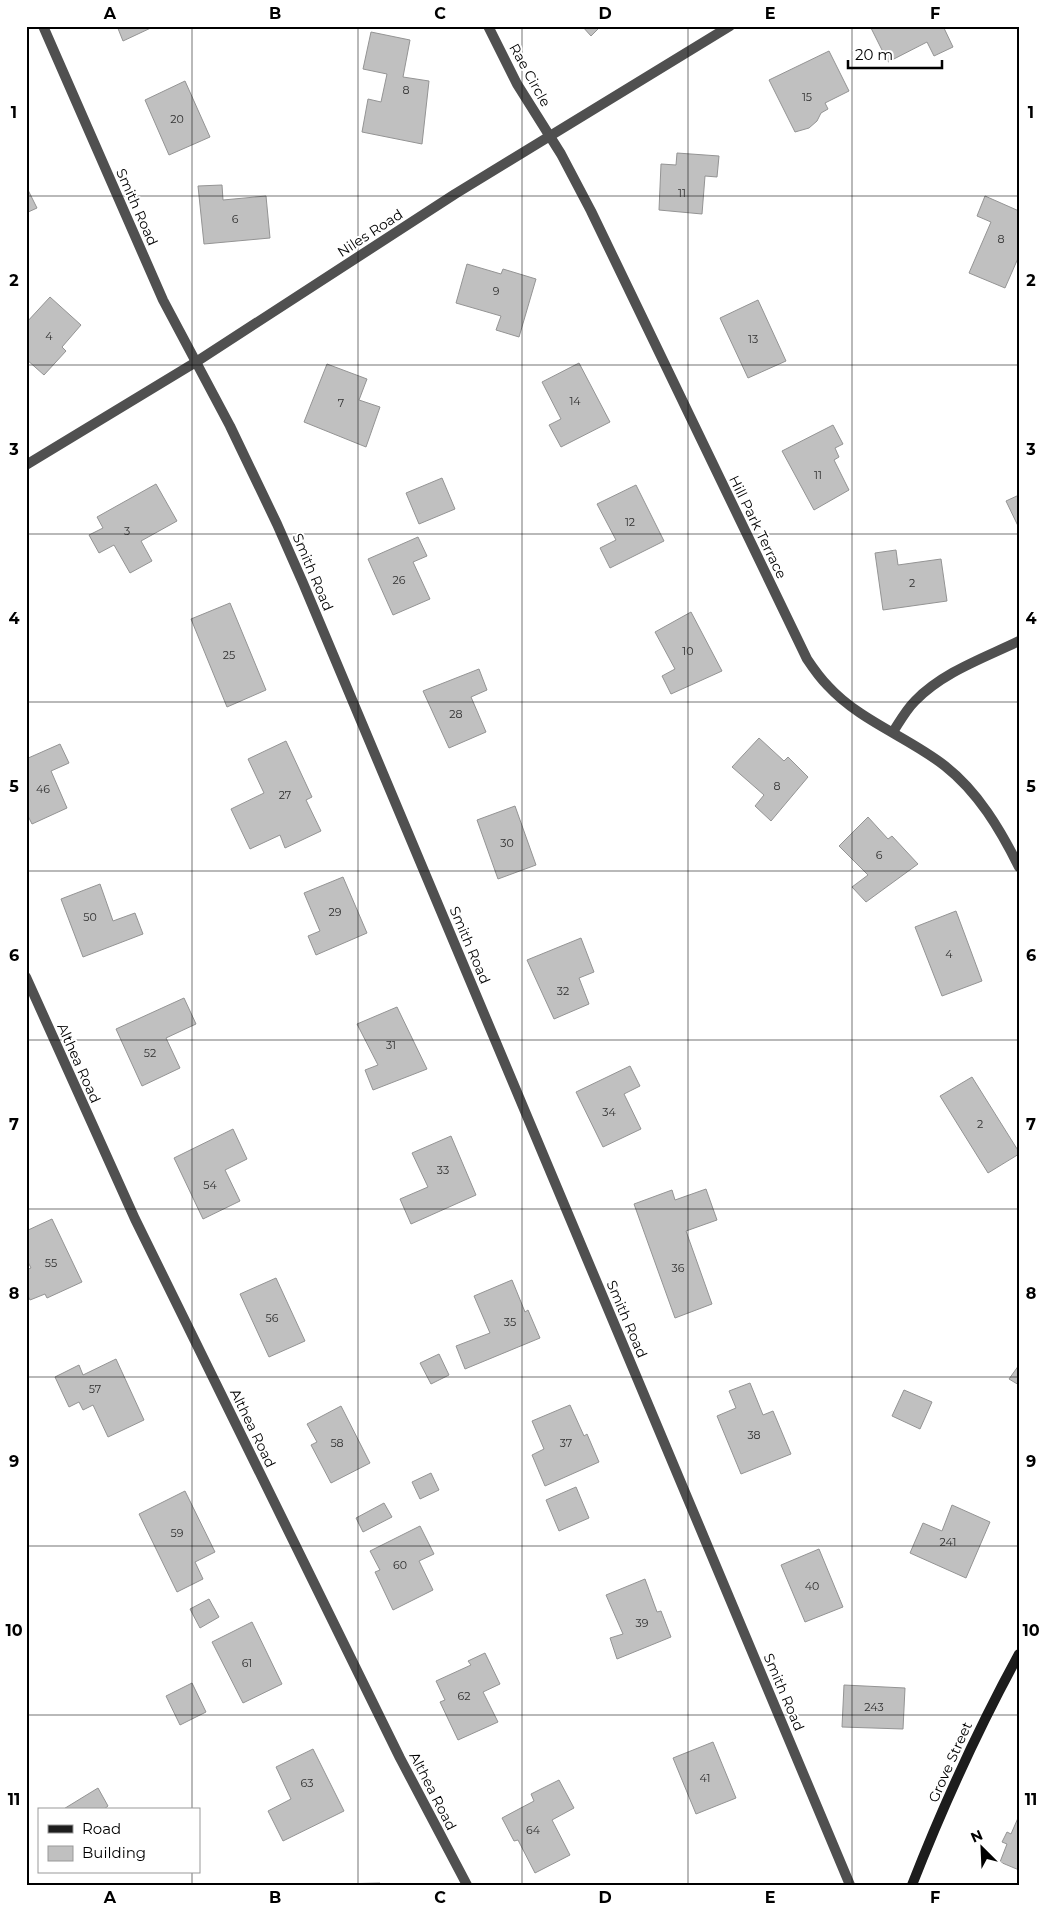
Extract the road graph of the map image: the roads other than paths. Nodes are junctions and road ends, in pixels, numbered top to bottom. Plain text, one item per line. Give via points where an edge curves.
1 (43, 26) edge
2 (488, 26) edge
3 (730, 26) edge
4 (550, 137) junction
5 (196, 362) junction
6 (26, 465) edge
7 (1019, 641) edge
8 (893, 732) junction
9 (1019, 867) edge
10 (26, 978) edge
11 (1019, 1654) edge
12 (467, 1885) edge
13 (850, 1885) edge
14 (912, 1885) edge

1 - 5 street, Smith Road via 163,300
2 - 4 street, Rae Circle via 517,84
3 - 4 street, Niles Road
4 - 5 street, Niles Road via 433,208
4 - 8 street, Hill Park Terrace via 591,211 807,659 842,699
5 - 6 street, Niles Road
5 - 13 street, Smith Road via 303,583
7 - 8 street via 956,671 931,687 915,701
8 - 9 street, Hill Park Terrace via 961,780 992,819
10 - 12 street, Althea Road via 135,1219 400,1758
11 - 14 street, Grove Street via 961,1770

